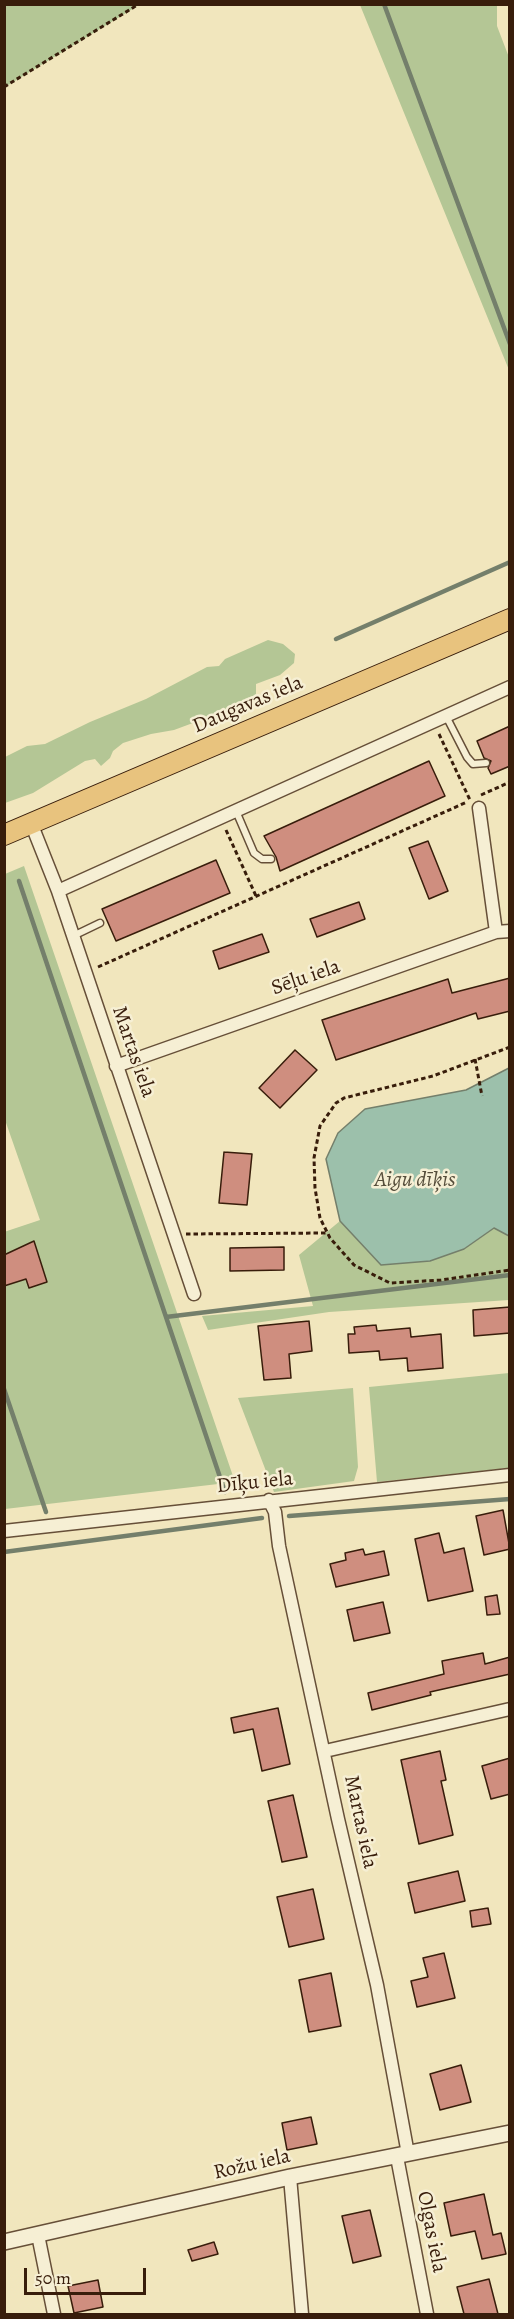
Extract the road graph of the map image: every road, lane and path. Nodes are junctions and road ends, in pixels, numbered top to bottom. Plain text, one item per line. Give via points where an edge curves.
1 (140, 4) edge
2 (4, 87) edge
3 (510, 619) edge
4 (510, 687) edge
5 (446, 716) junction
6 (439, 734) dead end
7 (486, 763) dead end
8 (508, 784) edge
9 (475, 804) junction
10 (236, 811) junction
11 (31, 823) junction
12 (226, 830) dead end
13 (4, 835) edge
14 (271, 860) dead end
15 (58, 891) junction
16 (256, 897) junction
17 (100, 923) dead end
18 (510, 931) edge
19 (496, 932) junction
20 (73, 936) junction
21 (85, 972) junction
22 (510, 1047) edge
23 (475, 1059) junction
24 (116, 1066) junction
25 (482, 1096) dead end
26 (327, 1233) junction
27 (176, 1234) junction
28 (510, 1270) edge
29 (194, 1294) dead end
30 (510, 1475) edge
31 (269, 1500) junction
32 (4, 1531) edge
33 (510, 1709) edge
34 (325, 1751) junction
35 (510, 2133) edge
36 (402, 2156) junction
37 (290, 2177) junction
38 (38, 2235) junction
39 (4, 2242) edge
40 (54, 2314) edge
41 (302, 2314) edge
42 (427, 2314) edge

1 - 2 path
3 - 11 main road, Daugavas iela
4 - 5 street
5 - 7 lane via 467,757 473,764
5 - 10 street
6 - 9 path
8 - 9 path
9 - 16 path
9 - 19 street
10 - 14 lane via 254,853
10 - 15 street
11 - 13 main road, Daugavas iela
11 - 15 street, Martas iela
12 - 16 path
15 - 20 street, Martas iela
16 - 21 path
17 - 20 lane
18 - 19 street, Sēļu iela
19 - 24 street, Sēļu iela
20 - 21 street, Martas iela
21 - 24 street, Martas iela
22 - 23 path
23 - 25 path
23 - 26 path via 433,1076 367,1091 336,1103 320,1126 314,1148 315,1188
24 - 27 street, Martas iela
26 - 27 path
26 - 28 path via 354,1264 390,1283 441,1281
27 - 29 street, Martas iela
30 - 31 street, Dīķu iela
31 - 32 street, Dīķu iela
31 - 34 street, Martas iela via 275,1512 279,1546
33 - 34 street
34 - 36 street, Martas iela via 377,1985
35 - 36 street, Rožu iela
36 - 37 street, Rožu iela
36 - 42 street, Olgas iela
37 - 38 street, Rožu iela
37 - 41 street
38 - 39 street, Rožu iela
38 - 40 street

